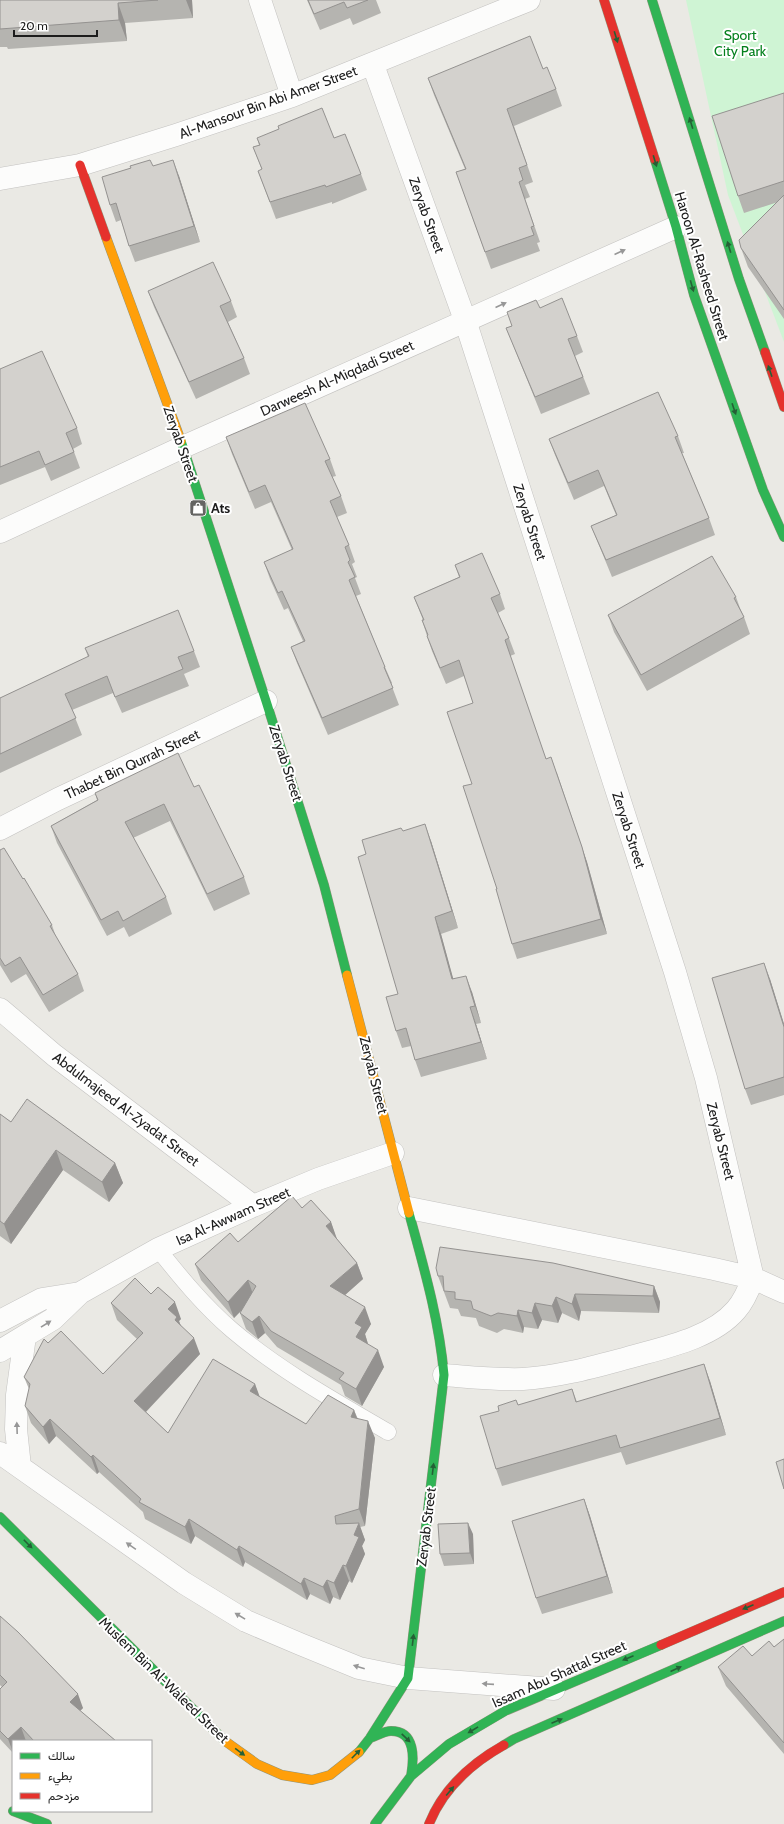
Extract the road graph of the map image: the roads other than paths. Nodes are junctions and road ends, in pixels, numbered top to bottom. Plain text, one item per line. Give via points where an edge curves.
1 (260, 0) edge
2 (529, 0) edge
3 (604, 0) edge
4 (652, 0) edge
5 (373, 64) junction
6 (292, 96) junction
7 (80, 164) junction
8 (0, 179) edge
9 (676, 227) junction
10 (465, 320) junction
11 (776, 387) junction
12 (784, 397) edge
13 (784, 407) edge
14 (183, 447) junction
15 (0, 532) edge
16 (784, 537) edge
17 (266, 701) junction
18 (0, 829) edge
19 (0, 1009) edge
20 (393, 1153) junction
21 (253, 1206) junction
22 (409, 1208) junction
23 (158, 1249) junction
24 (754, 1278) junction
25 (784, 1292) edge
26 (80, 1293) junction
27 (0, 1321) edge
28 (25, 1336) junction
29 (0, 1351) edge
30 (444, 1375) junction
31 (388, 1432) dead end
32 (0, 1453) edge
33 (20, 1467) junction
34 (0, 1516) edge
35 (784, 1592) edge
36 (784, 1621) edge
37 (408, 1678) junction
38 (554, 1689) junction
39 (370, 1738) junction
40 (411, 1776) junction
41 (16, 1812) edge
42 (47, 1824) edge
43 (375, 1824) edge
44 (429, 1824) edge

1 - 6 street
2 - 5 street, Al-Mansour Bin Abi Amer Street
3 -> 9 main road, Haroon Al-Rasheed Street
11 -> 4 main road via 739,279
5 - 6 street, Al-Mansour Bin Abi Amer Street
5 - 10 street, Zeryab Street
6 - 7 street, Al-Mansour Bin Abi Amer Street
7 - 8 street, Al-Mansour Bin Abi Amer Street
7 - 14 main road, Zeryab Street
10 -> 9 street, Darweesh Al-Miqdadi Street
9 -> 16 main road, Haroon Al-Rasheed Street via 694,295 763,490
10 - 14 street, Darweesh Al-Miqdadi Street
10 - 24 street, Zeryab Street via 675,972 706,1078
11 - 12 main road
11 - 13 main road
14 - 15 street, Darweesh Al-Miqdadi Street
14 - 17 main road, Zeryab Street
17 - 18 street, Thabet Bin Qurrah Street
17 - 20 main road, Zeryab Street via 324,885
19 - 21 street, Abdulmajeed Al-Zyadat Street via 54,1055
20 - 21 street, Isa Al-Awwam Street via 318,1179
20 - 22 main road, Zeryab Street
21 - 23 street, Isa Al-Awwam Street
22 - 24 street
22 - 30 main road, Zeryab Street via 434,1304
23 - 26 street, Isa Al-Awwam Street
23 - 31 lane via 193,1291 233,1330 320,1392
24 - 25 street
24 - 30 street via 744,1300 727,1319 683,1342 562,1373 490,1379
26 - 27 street, Isa Al-Awwam Street via 42,1299
28 -> 26 street, Isa Al-Awwam Street via 53,1319
28 - 29 street, Isa Al-Awwam Street
33 -> 28 street via 16,1429 17,1395
37 -> 30 main road, Zeryab Street
32 - 33 street
37 -> 33 street via 360,1668 246,1620 184,1583
34 -> 39 main road, Muslem Bin Al-Waleed Street via 220,1737 257,1764 282,1775 312,1780 330,1775 343,1766
35 -> 38 main road, Issam Abu Shattal Street
44 -> 36 main road via 449,1792 475,1764 514,1739
38 -> 37 street
37 - 39 main road, Muslem Bin Al-Waleed Street
38 -> 40 main road, Issam Abu Shattal Street via 505,1711 449,1744
39 -> 40 main road via 391,1731 400,1733 408,1739 413,1753
40 - 43 main road, Issam Abu Shattal Street
41 - 42 main road

